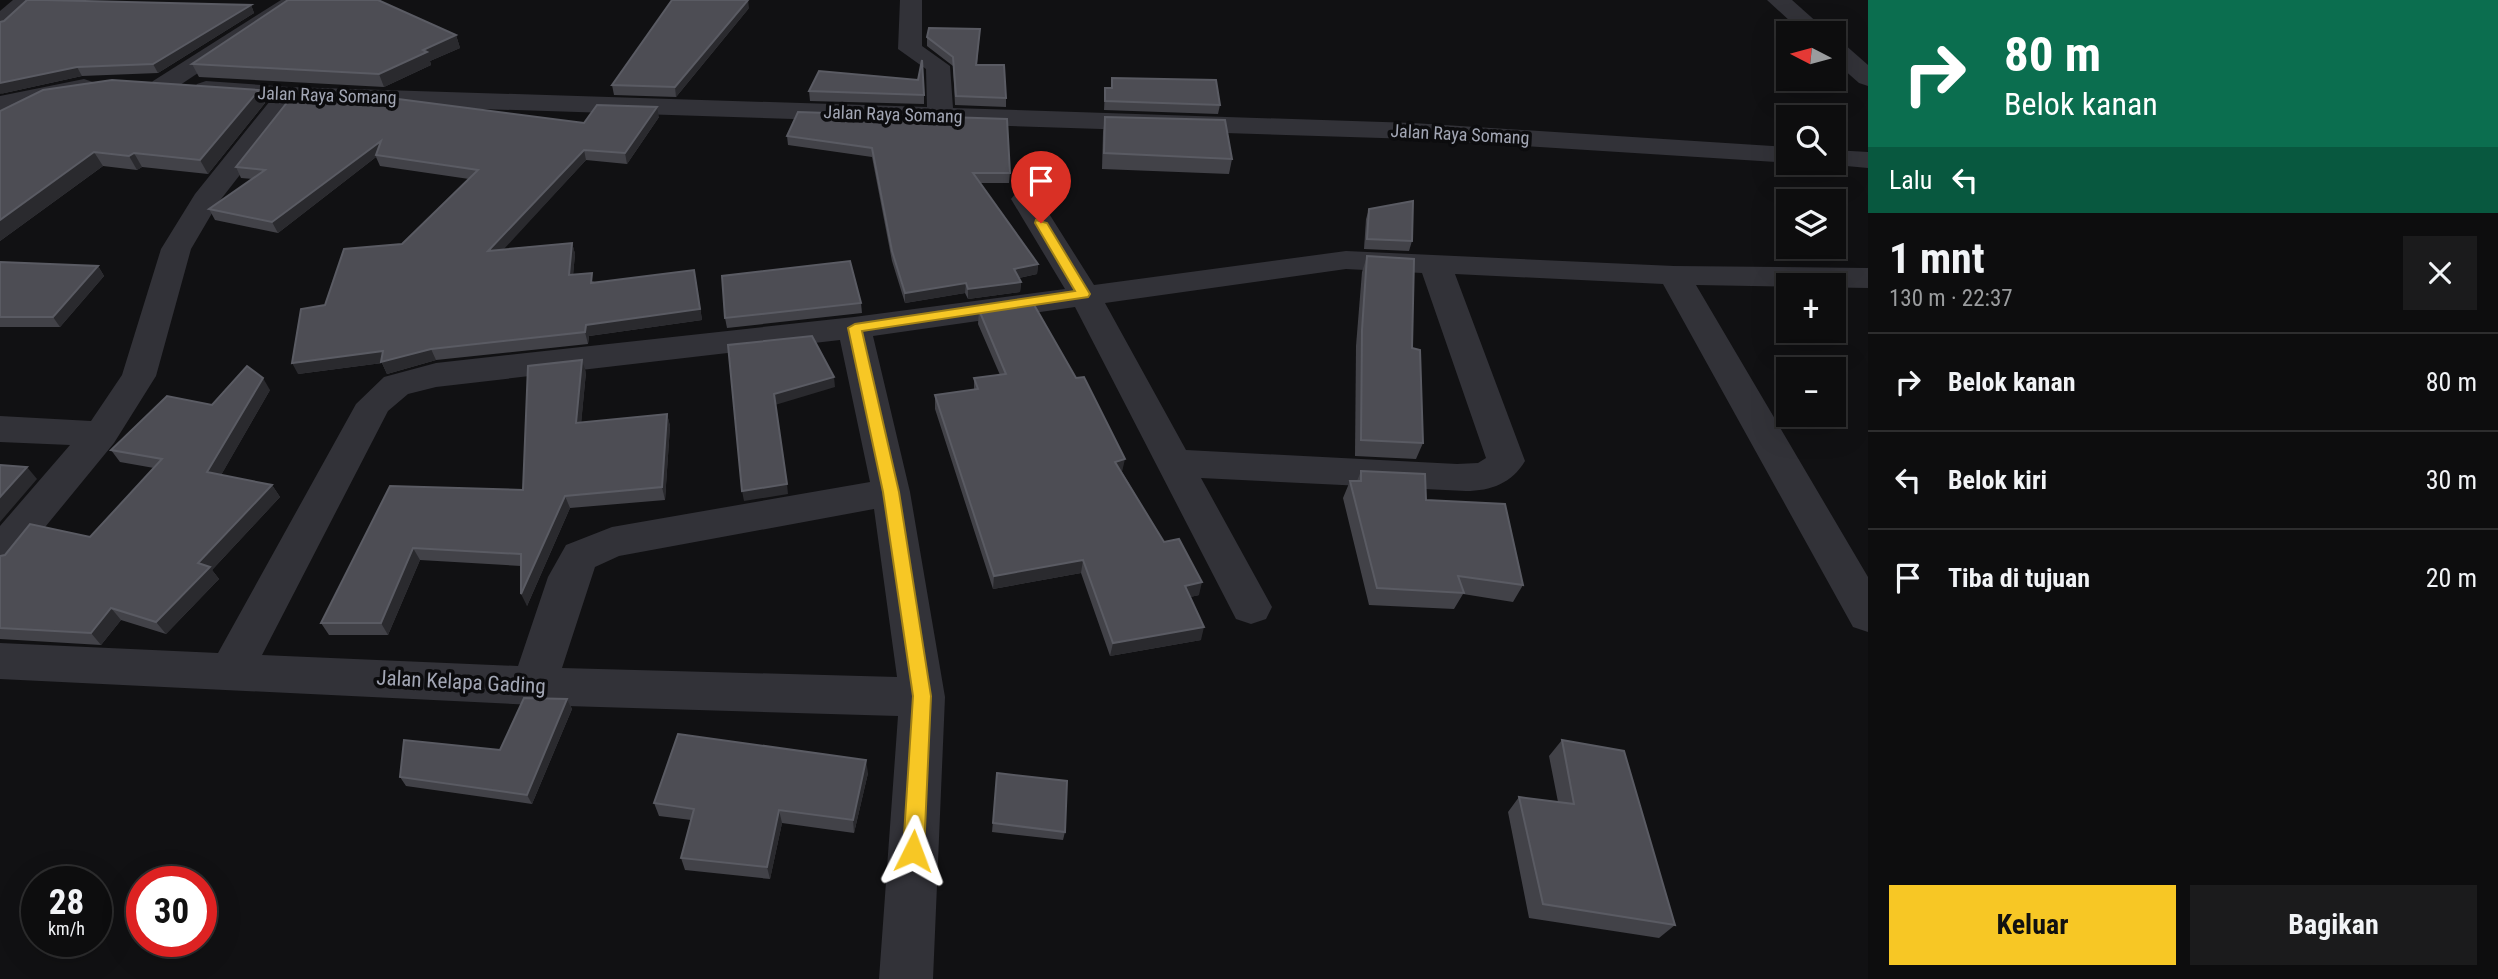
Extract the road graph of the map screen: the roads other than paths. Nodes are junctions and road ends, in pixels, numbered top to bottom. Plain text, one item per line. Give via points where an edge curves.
1 (27, 0) edge
2 (297, 0) edge
3 (911, 0) edge
4 (1777, 0) edge
5 (1802, 21) edge
6 (0, 23) edge
7 (1846, 59) edge
8 (1868, 78) edge
9 (136, 86) junction
10 (289, 95) junction
11 (0, 104) edge
12 (940, 116) junction
13 (1776, 154) edge
14 (1846, 159) edge
15 (1868, 160) edge
16 (1026, 199) dead end
17 (1435, 264) junction
18 (1674, 275) junction
19 (1868, 278) edge
20 (1084, 294) junction
21 (855, 328) junction
22 (0, 429) edge
23 (101, 433) junction
24 (1175, 463) junction
25 (891, 492) junction
26 (0, 554) edge
27 (1251, 607) dead end
28 (1868, 615) edge
29 (0, 661) edge
30 (231, 671) junction
31 (534, 687) junction
32 (922, 696) junction
33 (906, 979) edge

1 - 6 street
2 - 9 street
3 - 12 street via 910,49 938,66
4 - 5 street
7 - 8 street
9 - 10 street, Jalan Raya Somang
9 - 11 street, Jalan Raya Somang via 40,93
10 - 12 street, Jalan Raya Somang
10 - 23 street via 205,200 176,249 139,376
12 - 13 street, Jalan Raya Somang via 1413,131
14 - 15 street
16 - 20 street
17 - 18 street
17 - 20 street via 1346,260
17 - 24 street via 1506,461 1497,472 1463,478
18 - 19 street
18 - 28 street
20 - 21 street
20 - 24 street
21 - 25 street
21 - 30 street via 436,375 397,385 374,404
22 - 23 street
23 - 26 street
24 - 27 street
25 - 31 street via 612,542 580,556
25 - 32 street
29 - 30 street, Jalan Kelapa Gading
30 - 31 street, Jalan Kelapa Gading
31 - 32 street, Jalan Kelapa Gading
32 - 33 street

